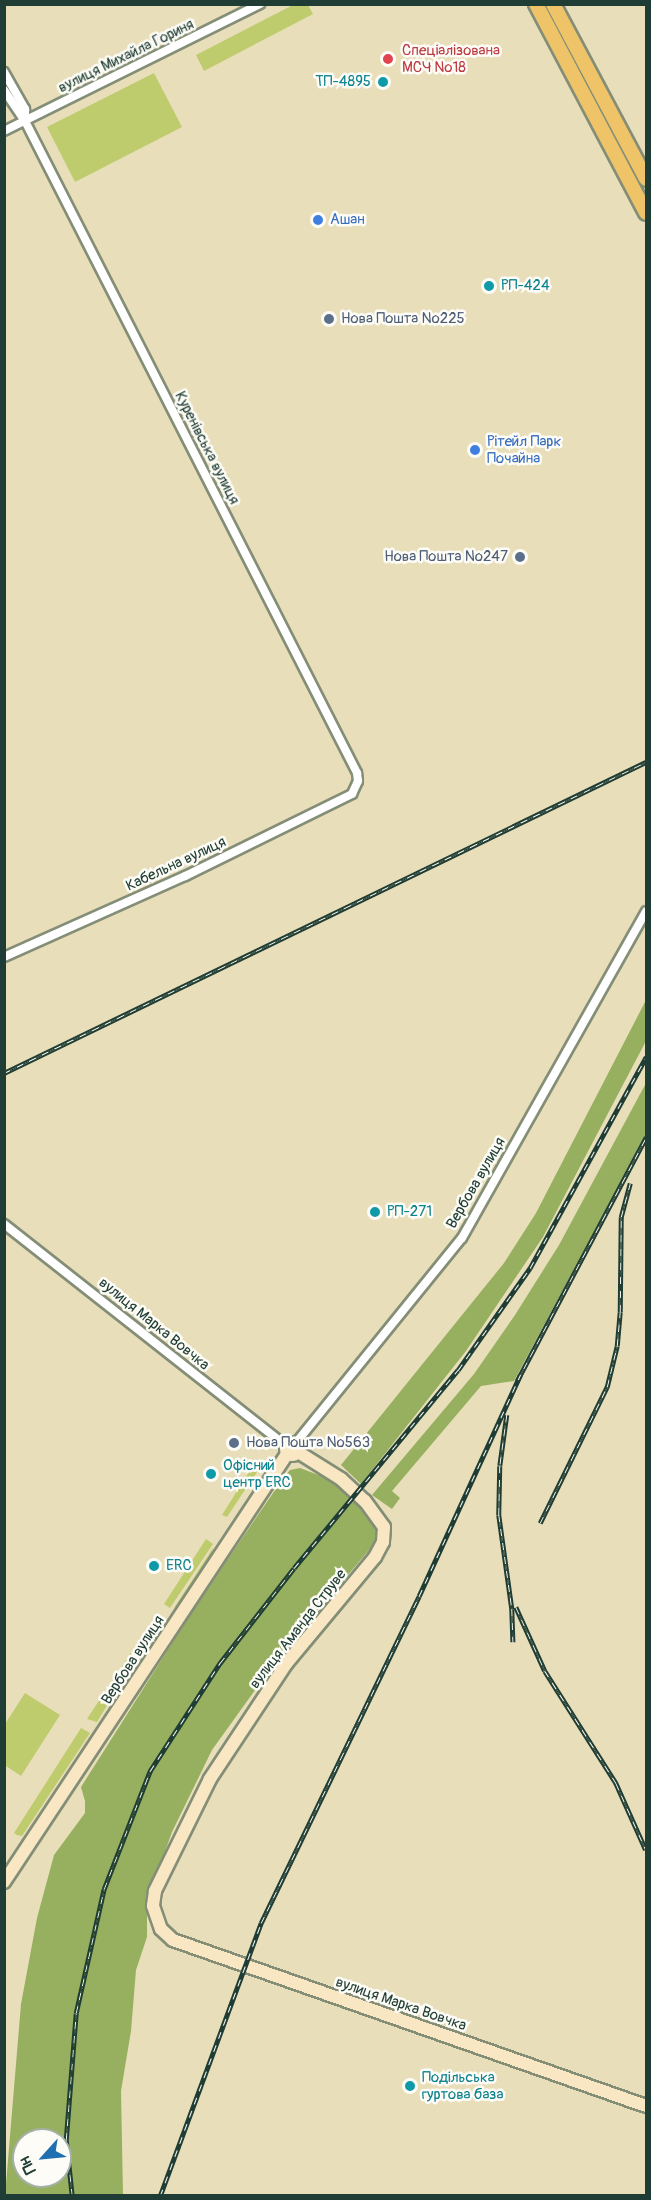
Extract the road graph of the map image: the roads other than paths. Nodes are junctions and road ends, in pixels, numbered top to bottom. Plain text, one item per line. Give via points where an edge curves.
1 (260, 4) edge
2 (536, 4) edge
3 (553, 4) edge
4 (4, 72) edge
5 (4, 90) edge
6 (25, 121) junction
7 (4, 131) edge
8 (646, 179) edge
9 (646, 213) edge
10 (355, 789) joint
11 (646, 911) edge
12 (4, 957) edge
13 (4, 1224) edge
14 (292, 1449) junction
15 (4, 1882) edge
16 (155, 1918) joint
17 (646, 2106) edge

1 - 6 street, вулиця Михайла Гориня
2 - 9 main road
3 - 8 main road
4 - 6 street, Куренівська вулиця via 25,109
5 - 6 street, Куренівська вулиця
6 - 7 street, вулиця Михайла Гориня
6 - 10 street, Куренівська вулиця via 357,773
10 - 12 street, Кабельна вулиця via 352,794 185,876
11 - 14 street, Вербова вулиця via 462,1238
13 - 14 street, вулиця Марка Вовчка
14 - 15 main road, Вербова вулиця
14 - 16 main road, вулиця Аманда Струве via 341,1479 365,1501 384,1527 383,1542 375,1557 286,1664 210,1779 156,1891
16 - 17 main road, вулиця Марка Вовчка via 173,1940

